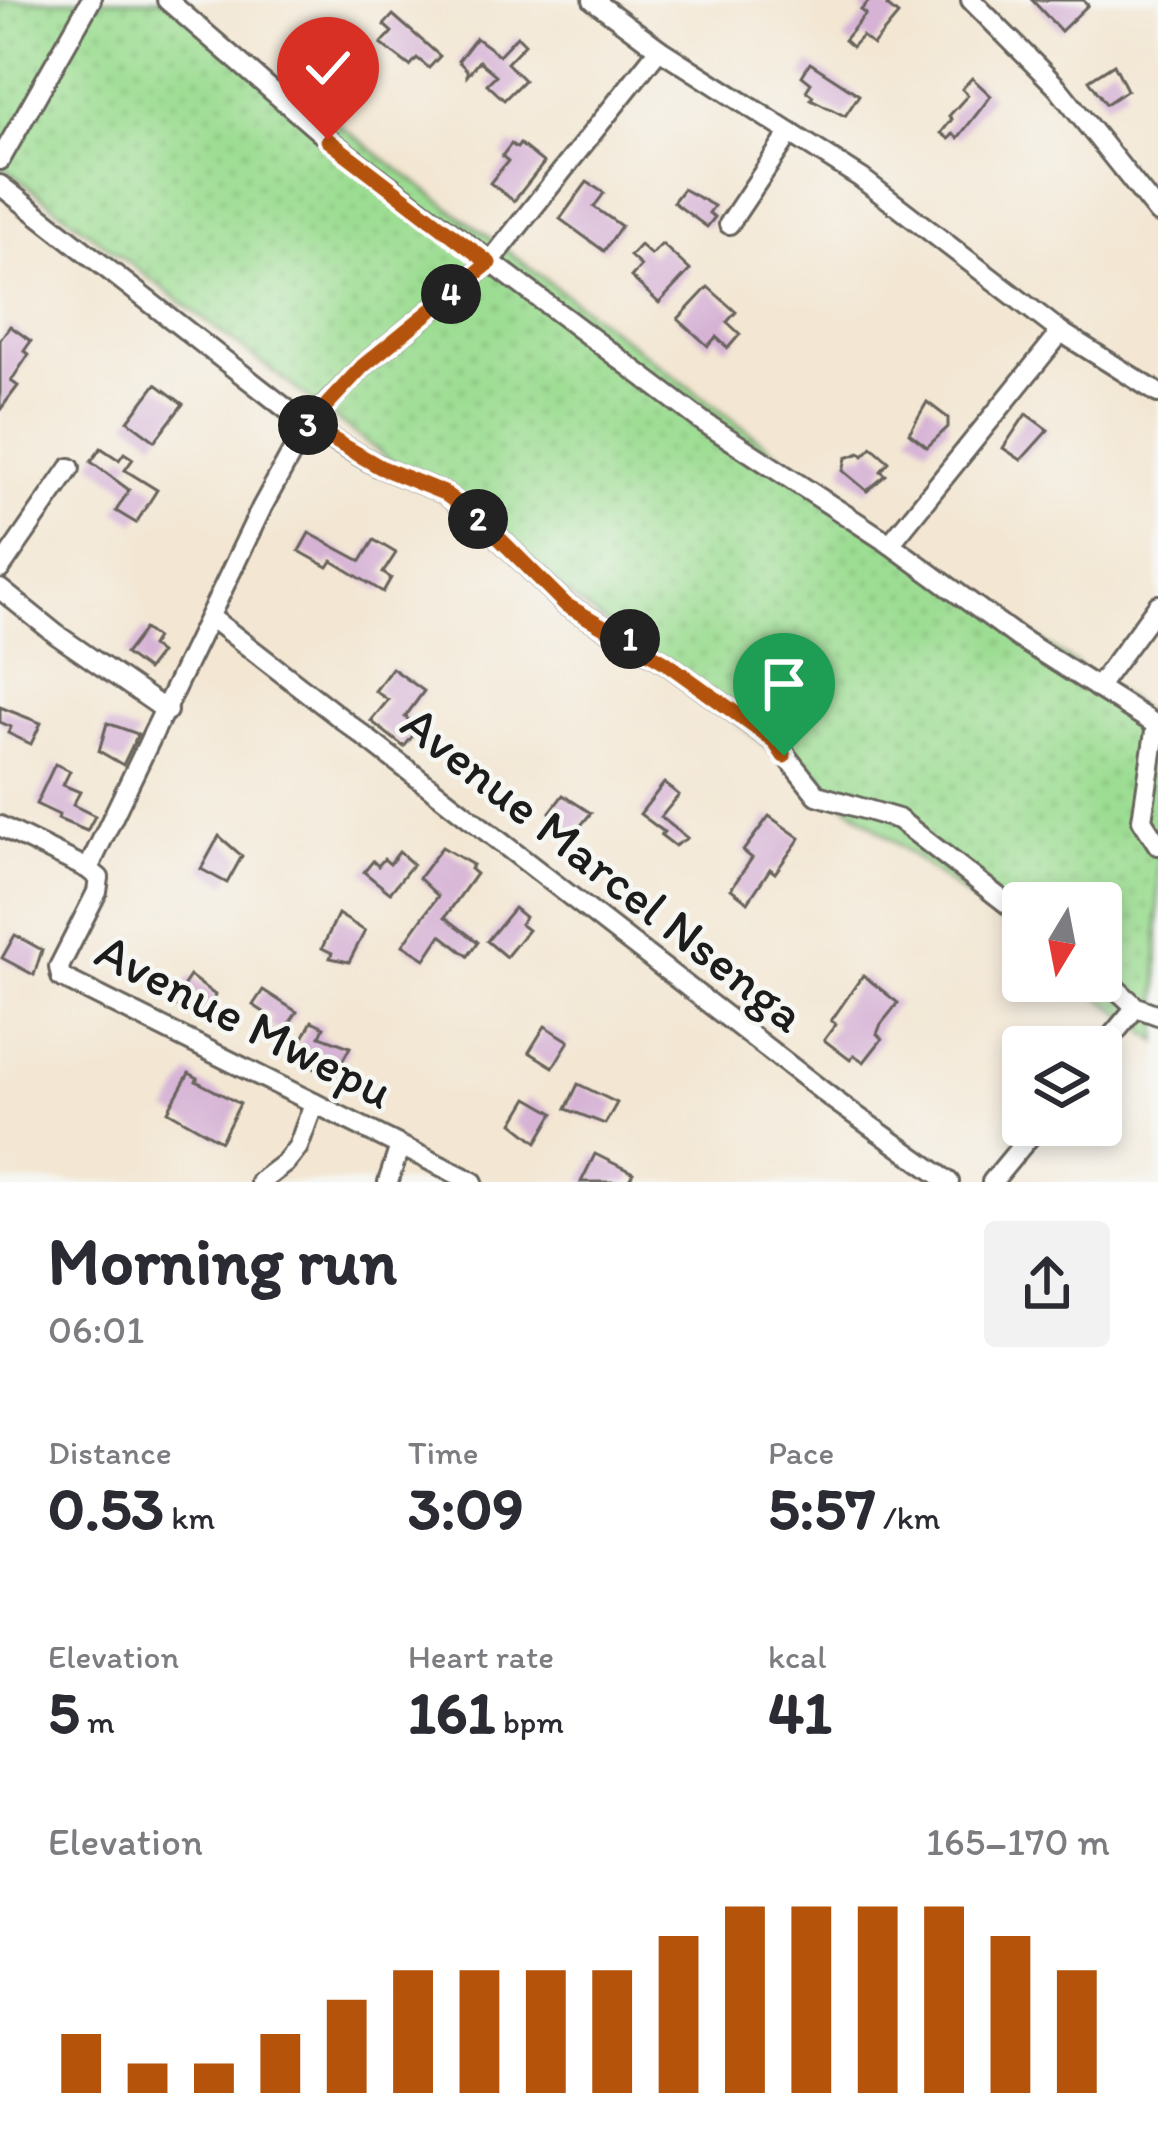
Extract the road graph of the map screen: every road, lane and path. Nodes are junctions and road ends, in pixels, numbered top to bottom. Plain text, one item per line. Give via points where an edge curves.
1 (91, 0) edge
2 (167, 0) edge
3 (593, 0) edge
4 (632, 0) edge
5 (970, 0) edge
6 (616, 17) junction
7 (659, 49) junction
8 (790, 133) junction
9 (0, 160) edge
10 (0, 184) edge
11 (1158, 212) edge
12 (730, 224) dead end
13 (489, 263) junction
14 (1060, 332) junction
15 (1158, 393) edge
16 (308, 425) junction
17 (70, 469) dead end
18 (890, 544) junction
19 (0, 569) edge
20 (0, 589) edge
21 (1158, 605) edge
22 (210, 617) junction
23 (1096, 688) junction
24 (167, 711) junction
25 (1157, 726) edge
26 (0, 826) edge
27 (1158, 845) edge
28 (88, 869) junction
29 (1002, 900) edge
30 (1122, 994) edge
31 (1136, 1006) junction
32 (1158, 1015) edge
33 (1120, 1026) edge
34 (314, 1103) junction
35 (400, 1145) junction
36 (1022, 1146) edge
37 (260, 1182) edge
38 (388, 1182) edge
39 (473, 1182) edge
40 (949, 1182) edge
41 (992, 1182) edge

1 - 9 street
2 - 13 street via 328,140
3 - 6 street
4 - 6 street
5 - 11 street via 1057,87
6 - 7 street
7 - 8 street
7 - 13 street
8 - 12 street
8 - 14 street
10 - 16 street
13 - 16 street via 363,366
13 - 18 street via 702,422
14 - 15 street
14 - 18 street
16 - 22 street
16 - 29 street via 444,493 566,605 665,662 774,741 818,795 898,819
17 - 19 street
18 - 23 street
20 - 24 street
21 - 23 street
22 - 24 street
22 - 40 street, Avenue Marcel Nsenga
23 - 25 street
24 - 28 street
25 - 27 street via 1142,820
26 - 28 street
28 - 34 street, Avenue Mwepu via 99,878 97,892 62,959 61,977
30 - 31 street
31 - 32 street
31 - 33 street
34 - 35 street, Avenue Mwepu
34 - 37 street via 298,1147
35 - 38 street
35 - 39 street, Avenue Mwepu
36 - 41 street

